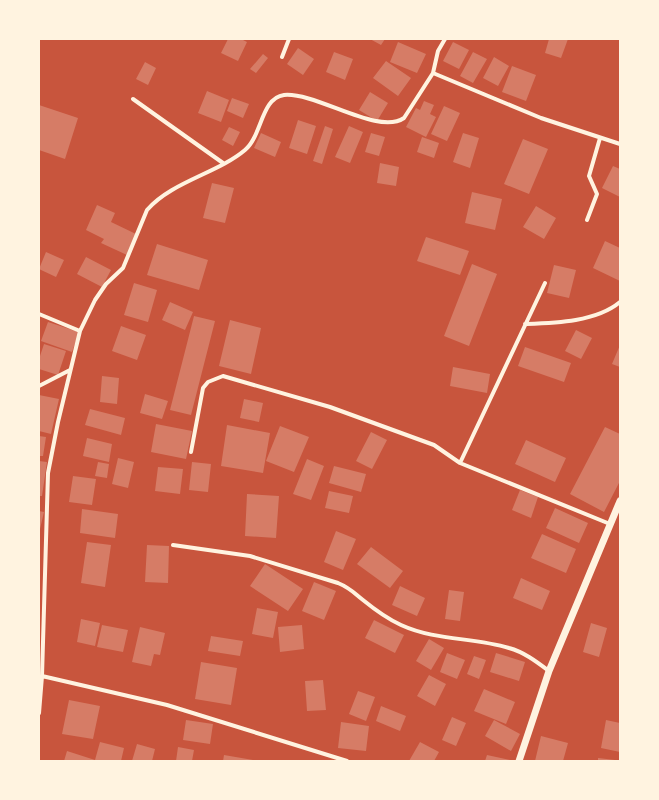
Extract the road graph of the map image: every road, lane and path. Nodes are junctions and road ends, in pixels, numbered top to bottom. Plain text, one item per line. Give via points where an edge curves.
1 (289, 39) edge
2 (444, 39) edge
3 (282, 56) dead end
4 (433, 73) junction
5 (133, 99) dead end
6 (600, 138) junction
7 (620, 144) edge
8 (223, 163) junction
9 (588, 220) dead end
10 (545, 284) dead end
11 (620, 302) edge
12 (39, 314) edge
13 (525, 324) junction
14 (80, 331) junction
15 (70, 370) junction
16 (39, 386) edge
17 (191, 452) dead end
18 (460, 463) junction
19 (620, 500) edge
20 (618, 510) edge
21 (610, 524) junction
22 (173, 545) dead end
23 (549, 671) junction
24 (42, 676) junction
25 (39, 713) edge
26 (347, 761) edge
27 (519, 761) edge

1 - 3 street
2 - 4 street via 438,51
4 - 6 street via 541,118
4 - 8 street via 404,118 395,122 366,118 313,99 282,96 269,104 254,140 246,150
5 - 8 street
6 - 7 street
6 - 9 street via 589,176 597,194
8 - 14 street via 152,205 123,268 106,284 95,300
10 - 13 street
11 - 13 street via 612,308 581,319 558,324
12 - 14 street
13 - 18 street
14 - 15 street
15 - 16 street
15 - 24 street via 48,473
17 - 18 street via 203,388 208,382 223,376 330,408 413,437 434,445
18 - 21 street
19 - 20 street
20 - 21 street
21 - 23 street
22 - 23 street via 250,556 338,583 351,588 364,601 401,625 427,635 477,640 510,648
23 - 27 street
24 - 25 street
24 - 26 street via 167,705

